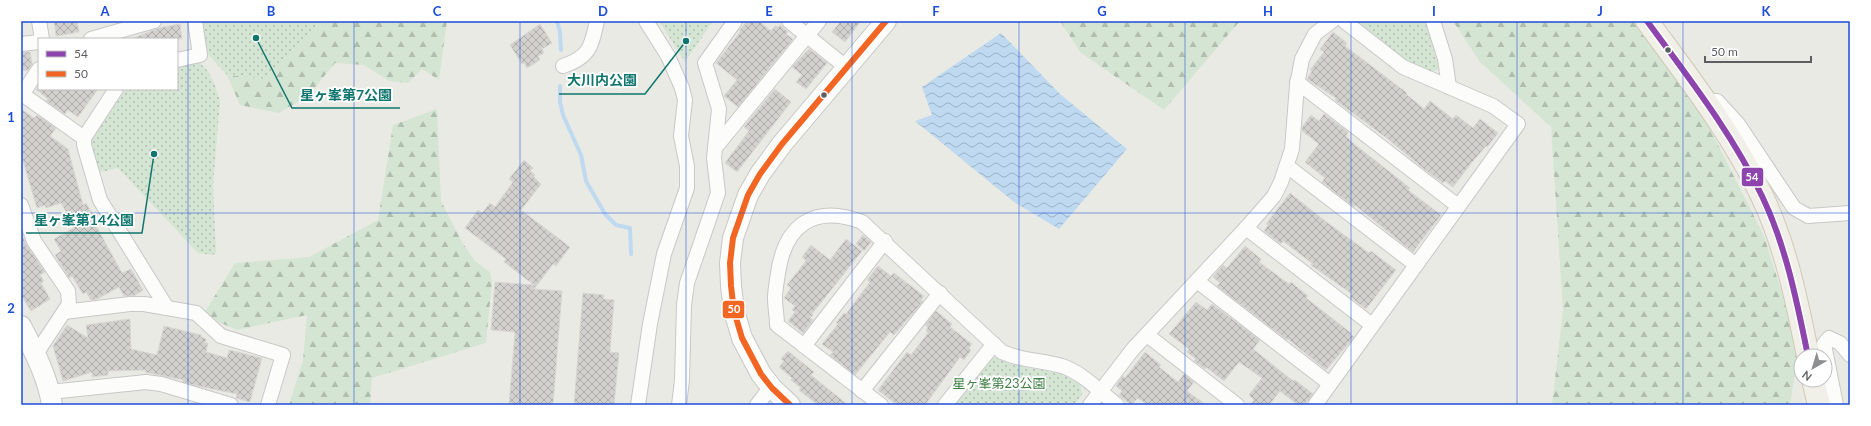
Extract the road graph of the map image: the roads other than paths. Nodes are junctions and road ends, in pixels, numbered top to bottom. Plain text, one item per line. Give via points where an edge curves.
1 (39, 21) edge
2 (154, 21) edge
3 (195, 21) edge
4 (597, 21) edge
5 (646, 21) edge
6 (736, 21) edge
7 (789, 21) edge
8 (819, 21) edge
9 (886, 21) edge
10 (1332, 21) edge
11 (1344, 21) edge
12 (1433, 21) edge
13 (1647, 21) edge
14 (119, 26) edge
15 (807, 36) junction
16 (42, 38) edge
17 (93, 38) edge
18 (38, 42) edge
19 (21, 44) edge
20 (178, 60) edge
21 (563, 66) dead end
22 (847, 68) junction
23 (38, 70) edge
24 (1297, 82) junction
25 (1449, 87) junction
26 (115, 90) edge
27 (21, 95) edge
28 (1706, 102) junction
29 (84, 138) junction
30 (715, 148) junction
31 (1287, 166) junction
32 (21, 205) edge
33 (1458, 206) junction
34 (1850, 213) edge
35 (1246, 228) junction
36 (885, 241) junction
37 (1416, 265) junction
38 (1197, 282) junction
39 (940, 293) junction
40 (166, 308) junction
41 (64, 312) junction
42 (1372, 325) junction
43 (21, 326) edge
44 (1147, 335) junction
45 (994, 344) junction
46 (804, 346) junction
47 (1806, 348) edge
48 (36, 354) junction
49 (1850, 355) edge
50 (1330, 384) junction
51 (771, 387) junction
52 (1815, 388) edge
53 (862, 391) junction
54 (1100, 392) junction
55 (51, 398) edge
56 (231, 405) edge
57 (268, 405) edge
58 (638, 405) edge
59 (679, 405) edge
60 (757, 405) edge
61 (790, 405) edge
62 (880, 405) edge
63 (945, 405) edge
64 (1090, 405) edge
65 (1117, 405) edge
66 (1237, 405) edge
67 (1315, 405) edge
68 (1819, 405) edge
69 (1836, 405) edge

1 - 16 street
2 - 14 street
3 - 20 street via 200,54
4 - 21 street via 589,48 582,58
5 - 58 street via 668,56 685,100 681,136 687,188 664,254
6 - 30 street via 705,63 720,109
7 - 15 street
8 - 15 street
9 - 22 street
10 - 24 street via 1315,34 1308,44
11 - 25 street via 1403,67
12 - 25 street via 1445,59
13 - 28 main road
14 - 17 street
15 - 22 street
15 - 30 street
18 - 19 street
22 - 51 street via 782,144 760,174 748,195 733,238 730,263 734,311 742,338
23 - 27 street
24 - 31 street via 1292,149
24 - 33 street
25 - 33 street via 1493,106 1518,124
26 - 29 street
27 - 29 street
28 - 34 street via 1716,101 1738,124 1794,208 1800,213 1808,216
28 - 47 main road via 1733,142 1762,196 1784,255 1798,304
29 - 40 street via 100,200
30 - 59 street via 718,193 687,283
31 - 35 street via 1274,196
31 - 37 street
32 - 41 street via 34,241 68,291 69,304
33 - 37 street
35 - 38 street
35 - 42 street
36 - 39 street
36 - 46 street
36 - 46 street via 862,222 837,215 811,220 798,227 788,240 780,258 775,296 777,325
37 - 42 street
38 - 44 street
38 - 50 street
39 - 45 street
39 - 53 street
40 - 41 street via 130,304
40 - 57 street via 196,313 221,336 283,355
41 - 48 street
42 - 50 street
43 - 48 street
44 - 54 street
44 - 66 street
45 - 54 street via 1012,357 1054,364 1074,371
45 - 63 street
46 - 53 street
48 - 55 street
49 - 69 street via 1840,344 1828,338 1824,344
50 - 67 street
51 - 60 street
51 - 61 street
52 - 68 main road
53 - 62 street
54 - 64 street
54 - 65 street
55 - 56 street via 146,382

